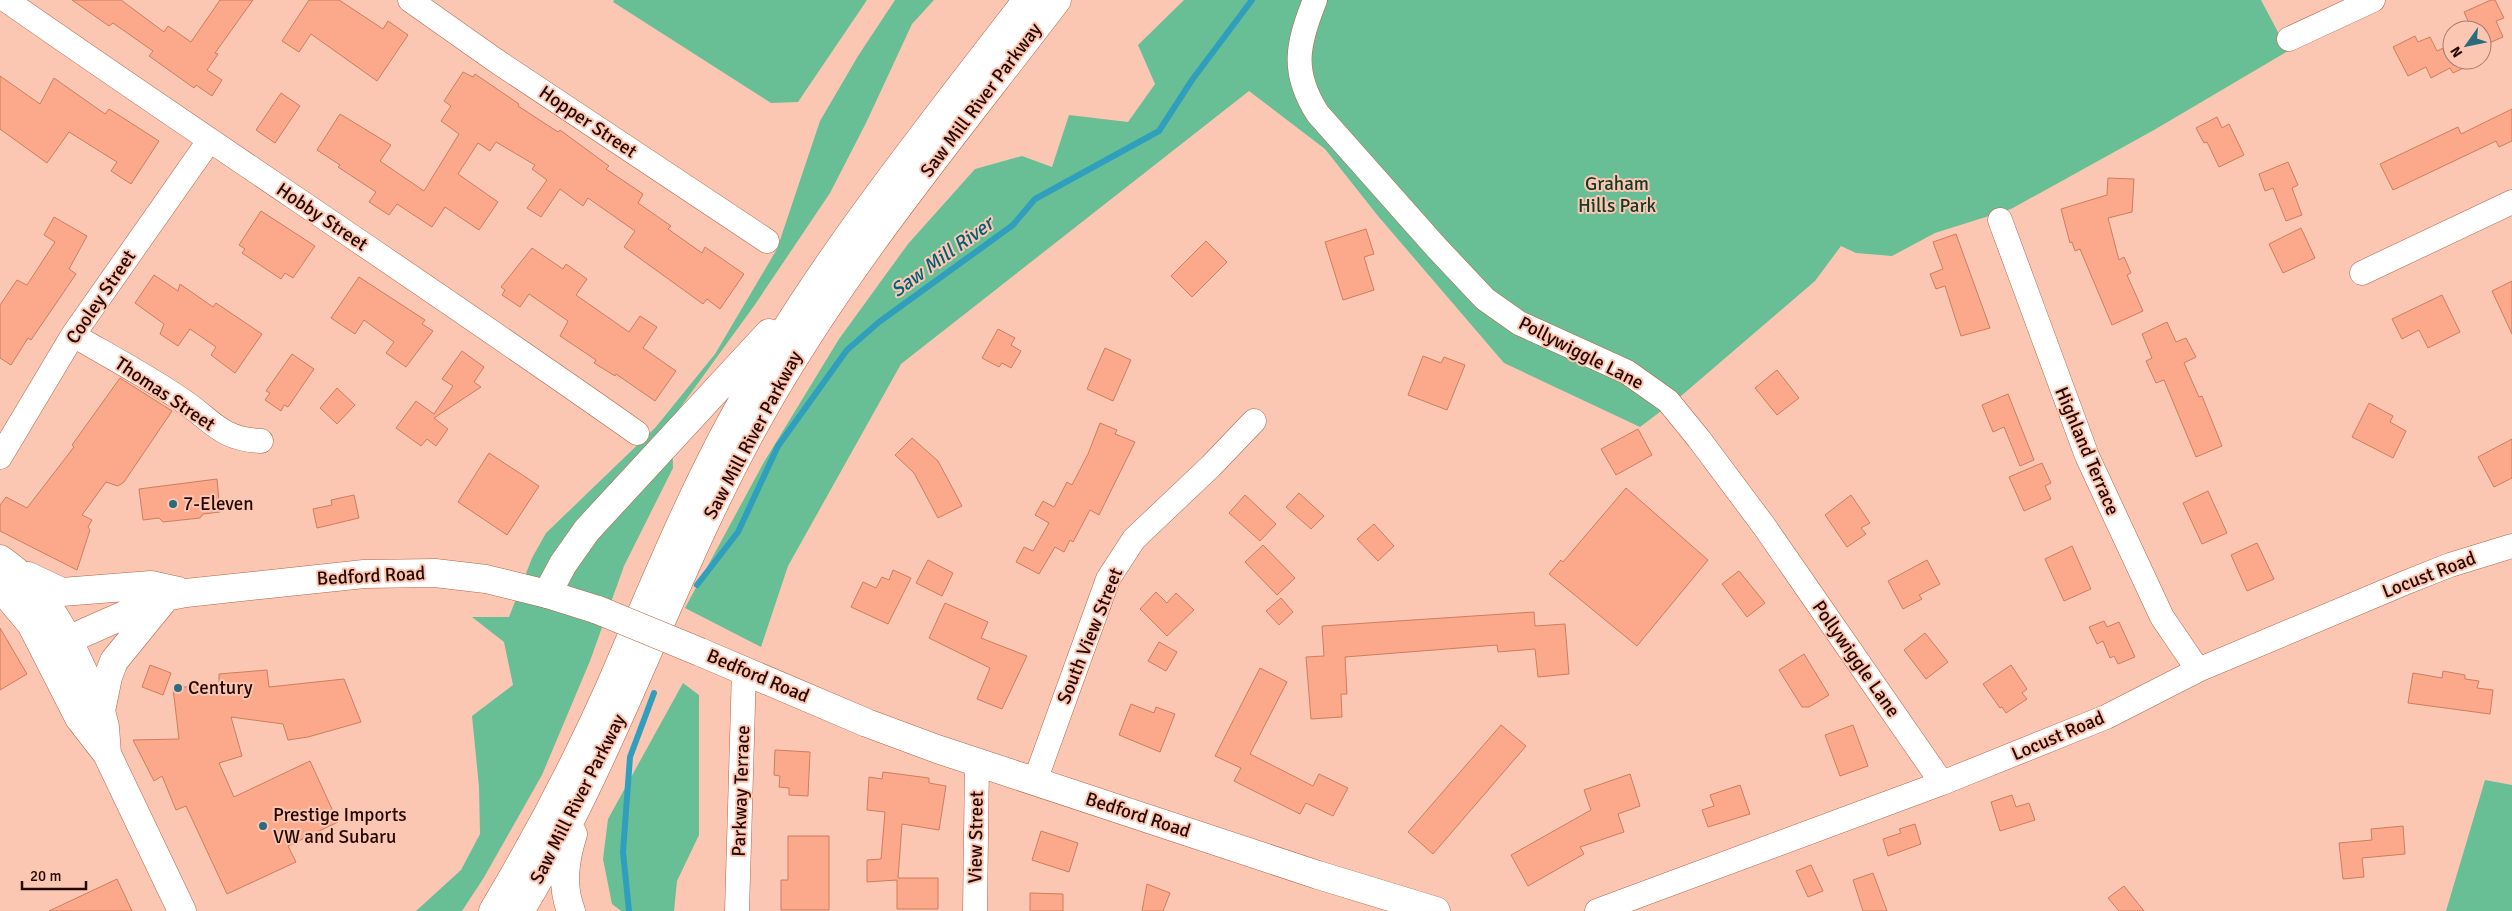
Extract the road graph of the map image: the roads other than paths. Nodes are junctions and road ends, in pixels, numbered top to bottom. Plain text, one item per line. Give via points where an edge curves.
1 (6, 0) edge
2 (410, 0) edge
3 (1027, 0) edge
4 (1057, 0) edge
5 (1314, 0) edge
6 (2373, 0) edge
7 (2289, 39) dead end
8 (209, 141) junction
9 (2512, 202) edge
10 (2000, 220) dead end
11 (767, 240) dead end
12 (2362, 273) dead end
13 (821, 274) junction
14 (73, 334) junction
15 (1254, 421) dead end
16 (637, 433) dead end
17 (261, 441) dead end
18 (0, 457) edge
19 (2512, 546) edge
20 (4, 572) edge
21 (547, 594) junction
22 (176, 595) junction
23 (57, 645) junction
24 (744, 670) junction
25 (2198, 670) junction
26 (101, 711) junction
27 (107, 754) junction
28 (977, 762) junction
29 (1035, 781) junction
30 (1942, 783) junction
31 (583, 795) junction
32 (182, 911) edge
33 (494, 911) edge
34 (520, 911) edge
35 (571, 911) edge
36 (737, 911) edge
37 (975, 911) edge
38 (1436, 911) edge
39 (1598, 911) edge

1 - 8 street, Hobby Street
2 - 11 street, Hopper Street
3 - 13 main road, Saw Mill River Parkway
4 - 31 main road, Saw Mill River Parkway via 844,281 782,378 702,530
5 - 30 street, Pollywiggle Lane via 1301,34 1299,64 1305,94 1318,114 1485,299 1519,324 1627,372 1668,401 1764,526
6 - 7 street
8 - 14 street, Cooley Street
8 - 16 street, Hobby Street via 455,305
9 - 12 street
10 - 25 street, Highland Terrace via 2091,464 2162,618
13 - 21 main road via 587,530
13 - 33 main road, Saw Mill River Parkway via 773,348 721,441 576,758
14 - 17 street, Thomas Street via 182,400 222,432 242,440
14 - 18 street, Cooley Street
15 - 29 street, South View Street via 1134,539 1108,579
19 - 25 street, Locust Road via 2450,565
20 - 22 main road via 62,592 152,585
20 - 23 main road via 20,609
21 - 22 main road, Bedford Road via 470,576 416,572 327,577
21 - 24 main road, Bedford Road, bridge via 598,610
22 - 23 main road, Bedford Road
22 - 26 main road via 114,661
23 - 26 main road
23 - 27 main road via 79,718
24 - 28 main road, Bedford Road via 890,732
24 - 36 street, Parkway Terrace
25 - 30 street, Locust Road via 2106,717
26 - 27 main road
27 - 32 main road
28 - 29 main road, Bedford Road
28 - 37 street, View Street
29 - 38 main road, Bedford Road
30 - 39 street, Locust Road
31 - 34 main road, Saw Mill River Parkway
31 - 35 main road via 565,866 564,885

